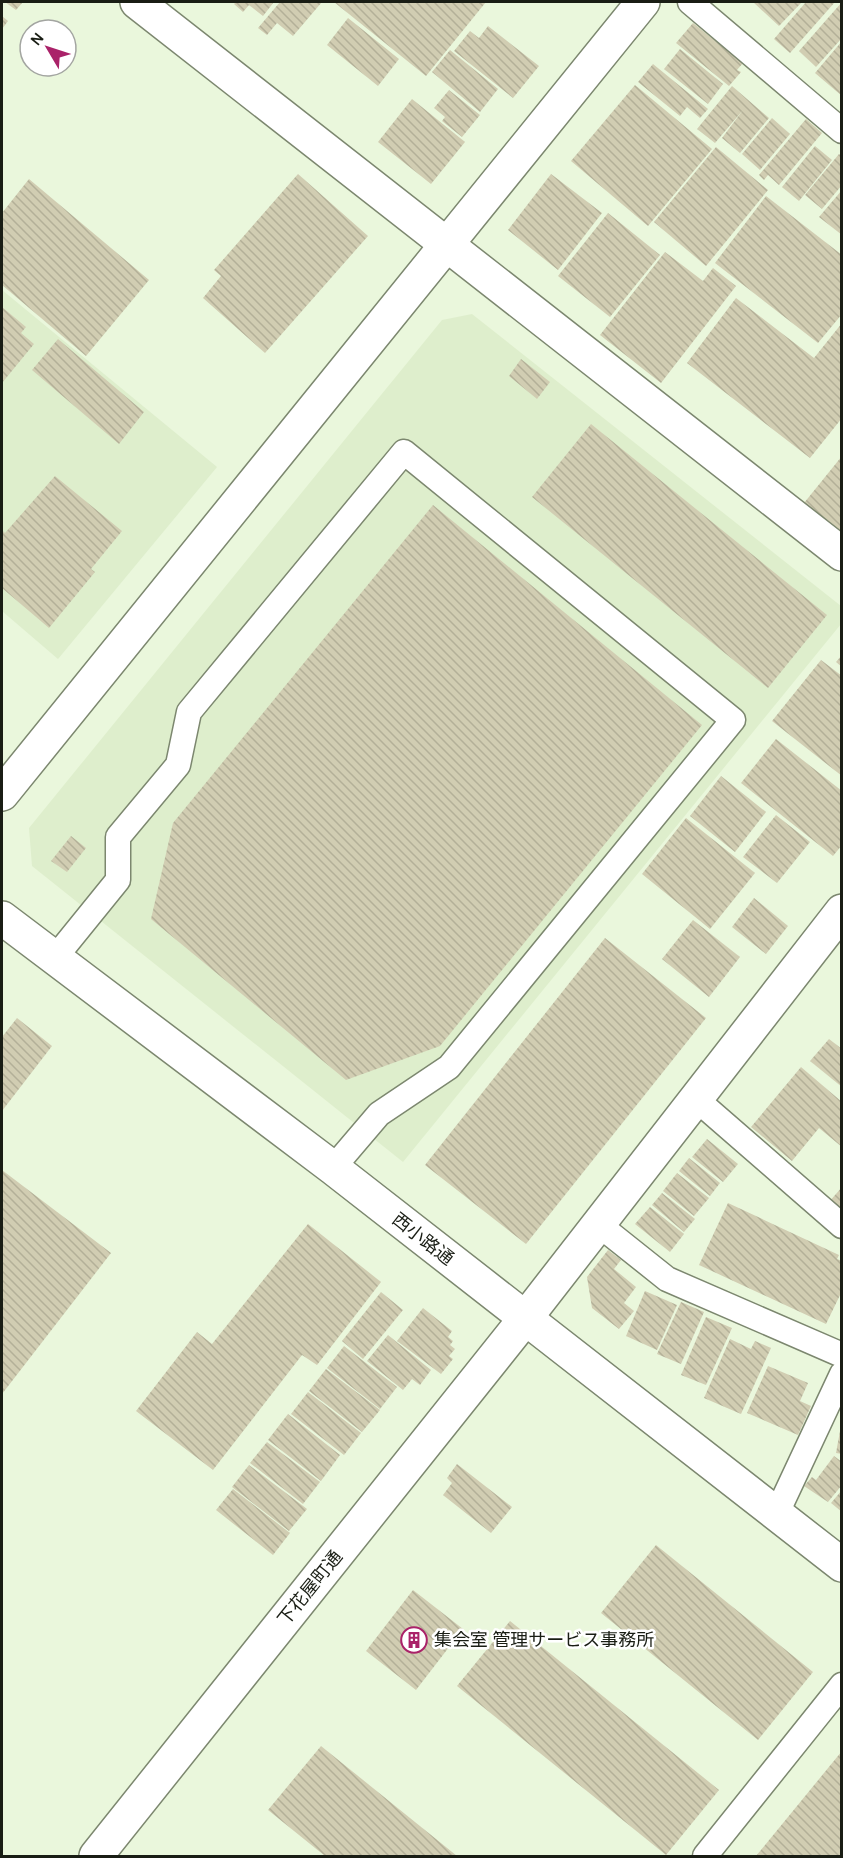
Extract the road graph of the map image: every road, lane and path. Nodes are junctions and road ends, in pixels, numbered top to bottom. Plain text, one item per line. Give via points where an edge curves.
1 (137, 2) edge
2 (643, 2) edge
3 (690, 2) edge
4 (842, 131) edge
5 (444, 244) junction
6 (842, 554) edge
7 (2, 794) edge
8 (842, 911) edge
9 (2, 918) edge
10 (54, 959) junction
11 (696, 1099) junction
12 (333, 1168) junction
13 (598, 1224) junction
14 (842, 1226) edge
15 (524, 1320) junction
16 (842, 1355) edge
17 (842, 1374) edge
18 (776, 1515) junction
19 (842, 1565) edge
20 (842, 1685) edge
21 (96, 1857) edge
22 (705, 1857) edge

1 - 5 street
2 - 5 street
3 - 4 lane
5 - 6 street
5 - 7 street
8 - 11 street, 下花屋町通
9 - 10 street, 西小路通
10 - 12 street, 西小路通
10 - 12 lane via 118,880 118,837 178,765 189,712 404,452 733,720 449,1067 379,1114
11 - 13 street, 下花屋町通
11 - 14 lane
12 - 15 street, 西小路通
13 - 15 street, 下花屋町通
13 - 16 lane via 667,1279
15 - 18 street, 西小路通
15 - 21 street, 下花屋町通
17 - 18 lane
18 - 19 street, 西小路通
20 - 22 lane

